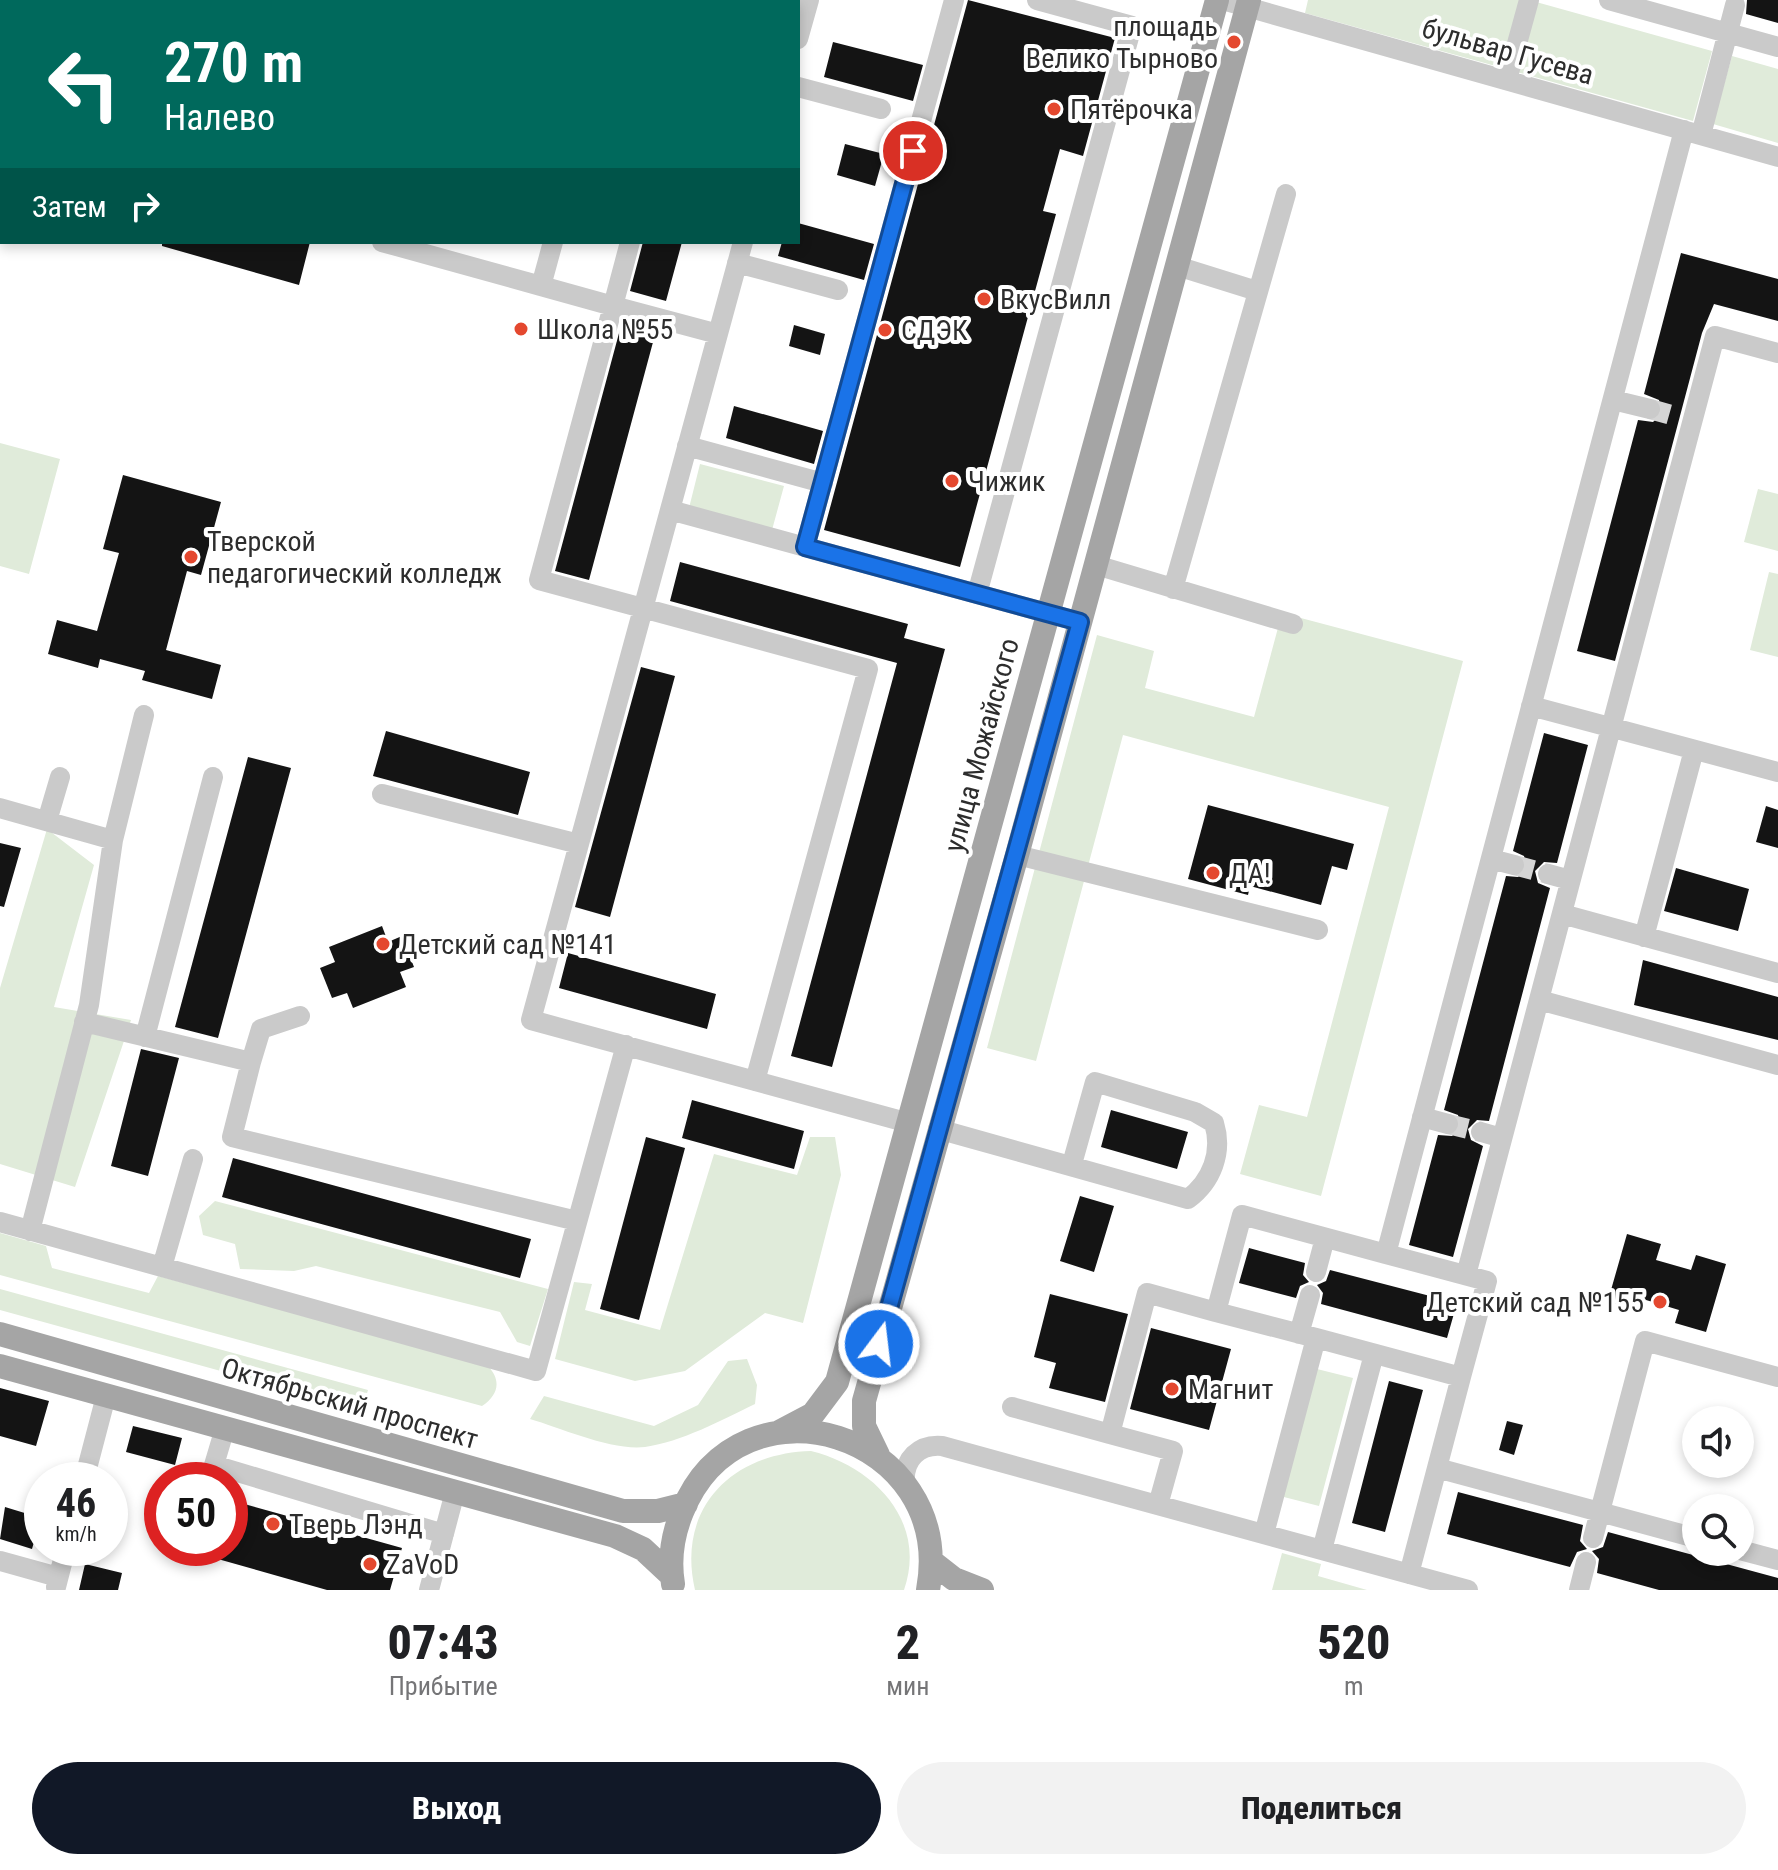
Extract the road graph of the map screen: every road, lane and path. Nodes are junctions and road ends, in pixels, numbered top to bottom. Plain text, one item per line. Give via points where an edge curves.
1 (809, 0) edge
2 (954, 0) edge
3 (1037, 0) edge
4 (1220, 0) edge
5 (1529, 0) edge
6 (1609, 0) edge
7 (1248, 3) edge
8 (1735, 5) dead end
9 (800, 32) edge
10 (1728, 33) junction
11 (1778, 47) edge
12 (1507, 80) junction
13 (800, 88) edge
14 (881, 109) dead end
15 (1693, 132) junction
16 (1778, 157) edge
17 (1286, 194) dead end
18 (389, 244) edge
19 (552, 244) edge
20 (629, 244) edge
21 (742, 244) edge
22 (737, 263) junction
23 (1177, 266) junction
24 (541, 286) junction
25 (838, 290) dead end
26 (1257, 291) junction
27 (613, 306) junction
28 (718, 334) junction
29 (1778, 353) edge
30 (1613, 400) junction
31 (1650, 409) tunnel mouth
32 (687, 446) junction
33 (823, 483) junction
34 (670, 510) junction
35 (805, 547) junction
36 (1096, 565) junction
37 (1173, 589) junction
38 (977, 594) junction
39 (643, 608) junction
40 (1048, 613) junction
41 (1080, 622) junction
42 (1293, 624) dead end
43 (1531, 706) junction
44 (144, 715) dead end
45 (1611, 728) junction
46 (1694, 750) junction
47 (1778, 772) edge
48 (60, 777) dead end
49 (213, 777) dead end
50 (382, 794) dead end
51 (0, 808) edge
52 (47, 821) junction
53 (113, 840) junction
54 (579, 844) junction
55 (1017, 855) junction
56 (1491, 859) junction
57 (1514, 865) tunnel mouth
58 (1548, 874) tunnel mouth
59 (1570, 880) junction
60 (1562, 914) junction
61 (1318, 930) dead end
62 (1644, 937) junction
63 (1778, 973) edge
64 (1539, 1000) junction
65 (300, 1016) dead end
66 (84, 1022) junction
67 (145, 1037) junction
68 (626, 1045) junction
69 (251, 1062) junction
70 (1778, 1065) edge
71 (755, 1081) junction
72 (1422, 1117) junction
73 (909, 1123) junction
74 (1448, 1124) tunnel mouth
75 (938, 1129) junction
76 (1481, 1132) tunnel mouth
77 (1502, 1138) junction
78 (193, 1159) dead end
79 (1072, 1164) junction
80 (577, 1221) junction
81 (0, 1222) edge
82 (30, 1231) junction
83 (1325, 1238) junction
84 (1386, 1254) junction
85 (162, 1267) junction
86 (1316, 1272) dead end
87 (1466, 1275) junction
88 (1310, 1295) dead end
89 (1216, 1312) junction
90 (0, 1334) edge
91 (1308, 1336) junction
92 (1374, 1354) junction
93 (0, 1366) edge
94 (1461, 1377) junction
95 (1778, 1377) edge
96 (106, 1396) junction
97 (1012, 1407) dead end
98 (225, 1428) junction
99 (777, 1433) junction
100 (1110, 1434) junction
101 (878, 1455) junction
102 (89, 1462) edge
103 (1437, 1468) junction
104 (905, 1483) junction
105 (455, 1492) junction
106 (686, 1504) junction
107 (1158, 1505) junction
108 (1600, 1512) junction
109 (444, 1534) junction
110 (1264, 1534) junction
111 (1682, 1534) edge
112 (1593, 1538) dead end
113 (1322, 1550) junction
114 (1754, 1554) edge
115 (1778, 1560) edge
116 (0, 1561) edge
117 (931, 1561) junction
118 (1586, 1562) dead end
119 (1409, 1574) junction
120 (673, 1583) edge
121 (56, 1584) edge
122 (429, 1590) edge
123 (928, 1590) edge
124 (982, 1590) edge
125 (1468, 1590) edge
126 (1579, 1590) edge

1 - 9 street
2 - 33 street
3 - 38 street via 1132,26
4 - 7 street, бульвар Гусева
4 - 40 main road, улица Можайского
5 - 12 street
6 - 10 street
7 - 12 street, бульвар Гусева
7 - 23 main road
8 - 10 street
10 - 11 street
10 - 15 street
12 - 15 street, бульвар Гусева
13 - 14 street
15 - 16 street, бульвар Гусева
15 - 30 street
17 - 26 street
18 - 24 street
19 - 24 street
20 - 27 street
21 - 22 street
22 - 25 street
22 - 28 street
23 - 26 street
23 - 36 main road
24 - 27 street
26 - 37 street
27 - 28 street
27 - 39 street via 539,580
28 - 32 street
29 - 45 street via 1715,336 1684,419
30 - 31 street
30 - 43 street
32 - 33 street
32 - 34 street
33 - 35 street
34 - 35 street
34 - 39 street
35 - 38 street
36 - 37 street
36 - 41 main road
37 - 42 street
38 - 40 street
39 - 54 street
39 - 71 street via 868,669
40 - 41 street
40 - 73 main road, улица Можайского
41 - 55 main road
43 - 45 street
43 - 56 street
44 - 53 street
45 - 46 street
45 - 59 street
46 - 47 street
46 - 62 street
48 - 52 street
49 - 67 street
50 - 54 street
51 - 52 street
52 - 53 street
53 - 66 street
54 - 68 street via 531,1020
55 - 61 street
55 - 75 main road
56 - 57 street
56 - 72 street
58 - 59 street
59 - 60 street
60 - 62 street
60 - 64 street
62 - 63 street
64 - 70 street
64 - 77 street
65 - 69 street via 261,1029
66 - 67 street
66 - 82 street
67 - 69 street
68 - 71 street
68 - 80 street
69 - 80 street via 232,1137
71 - 73 street
72 - 74 street
72 - 84 street
73 - 99 main road, улица Можайского via 837,1382 813,1414
75 - 79 street
75 - 101 main road via 864,1401 864,1426
76 - 77 street
77 - 87 street
78 - 85 street
79 - 79 street via 1188,1199 1206,1186 1220,1141 1214,1123 1195,1112 1095,1082
80 - 85 street via 536,1371
81 - 82 street
82 - 85 street
83 - 84 street
83 - 86 street
83 - 89 street via 1242,1215
84 - 87 street
87 - 94 street via 1487,1281
88 - 91 street
89 - 91 street
89 - 100 street via 1147,1293
90 - 106 main road, Октябрьский проспект via 623,1511 651,1512
91 - 92 street
91 - 110 street
92 - 94 street
92 - 113 street
93 - 96 main road, Октябрьский проспект
94 - 103 street
95 - 108 street via 1645,1341
96 - 98 main road, Октябрьский проспект
96 - 102 street
97 - 100 street
98 - 105 main road, Октябрьский проспект
98 - 109 street via 214,1465
99 - 101 main road via 830,1435
99 - 106 main road, улица Можайского via 718,1462
100 - 107 street via 1173,1451
101 - 104 main road
103 - 108 street
103 - 119 street
104 - 107 street via 908,1461 925,1447 942,1446
104 - 117 main road via 924,1520
105 - 109 street
105 - 120 main road, Октябрьский проспект via 623,1539 650,1554
106 - 120 main road, улица Можайского via 673,1544
107 - 110 street
108 - 111 street
108 - 112 street
109 - 122 street
110 - 113 street
113 - 119 street
114 - 115 street
116 - 121 street
117 - 123 main road
117 - 124 main road via 954,1579
118 - 126 street
119 - 125 street

